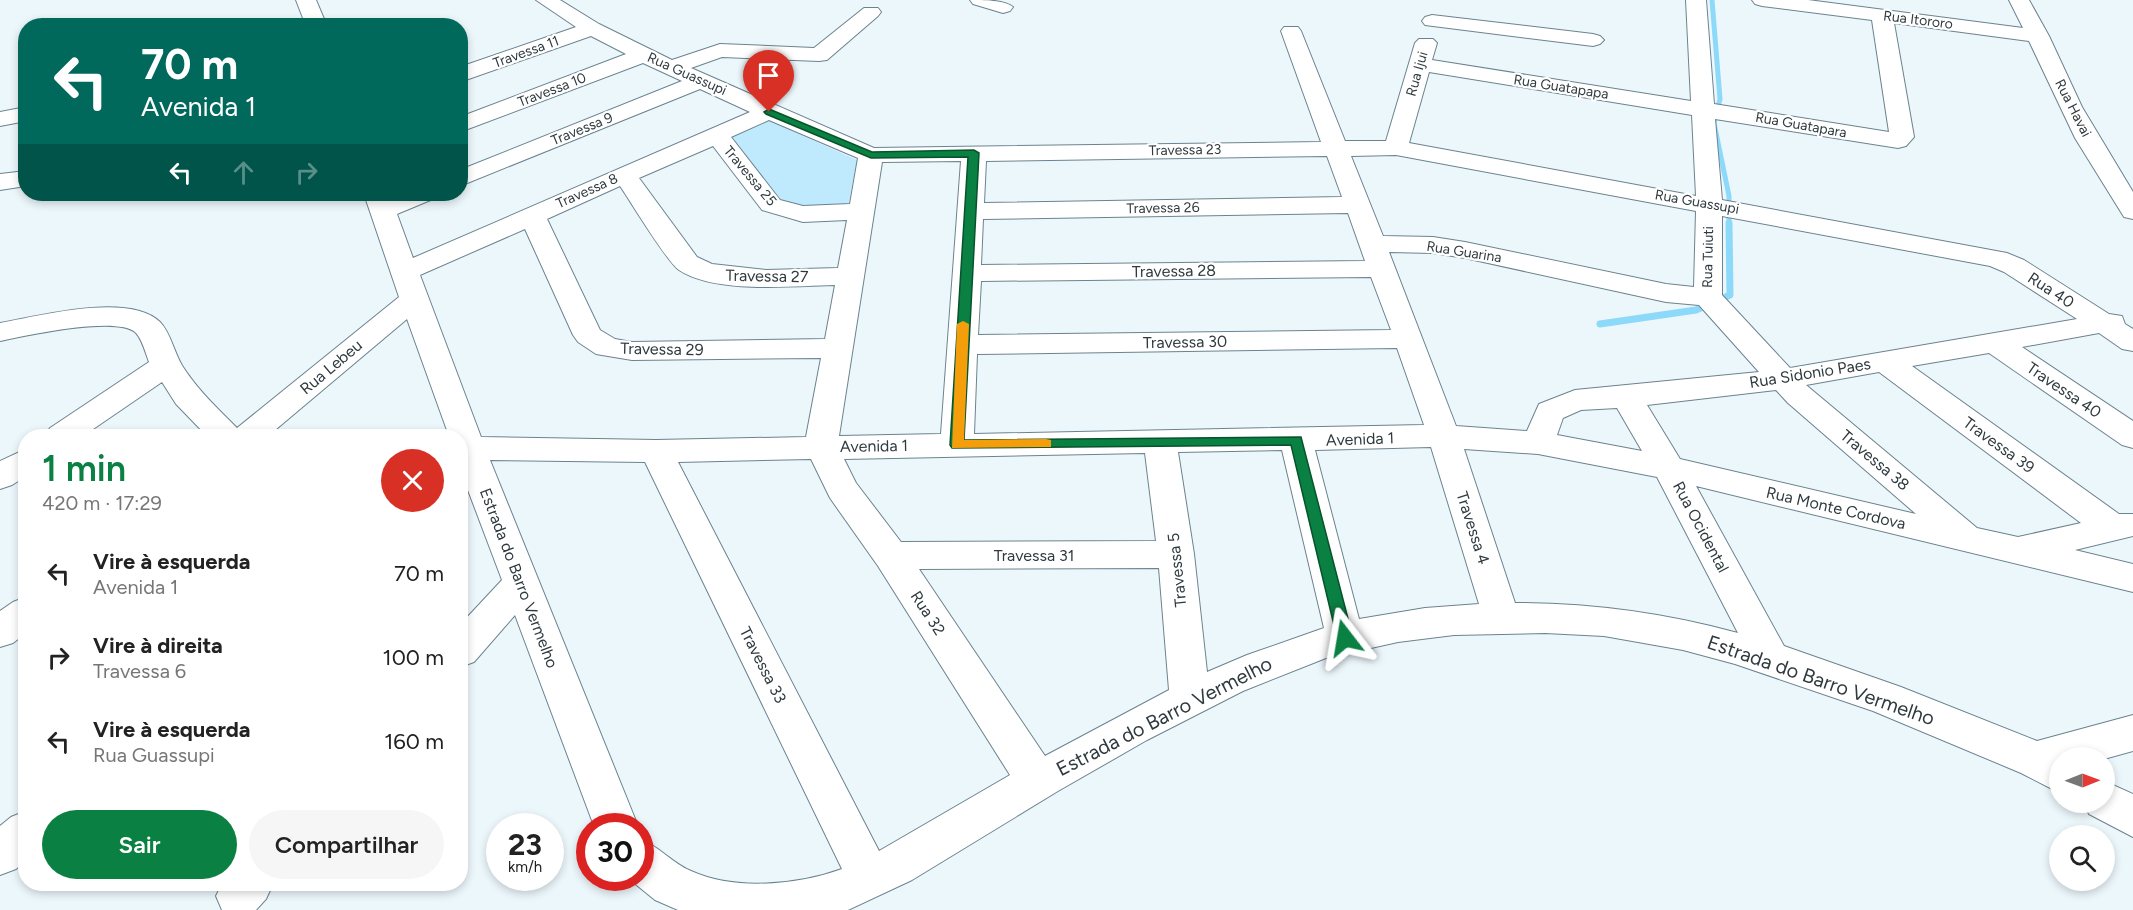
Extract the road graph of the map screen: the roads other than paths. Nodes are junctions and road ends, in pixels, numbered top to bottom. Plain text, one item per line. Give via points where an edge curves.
1 (306, 0) edge
2 (546, 0) edge
3 (980, 0) edge
4 (1439, 0) edge
5 (1696, 0) edge
6 (1762, 0) edge
7 (2019, 0) edge
8 (1002, 7) dead end
9 (871, 12) dead end
10 (1882, 16) junction
11 (313, 18) edge
12 (1432, 21) junction
13 (592, 28) junction
14 (1291, 31) dead end
15 (2039, 36) junction
16 (1593, 40) dead end
17 (645, 55) junction
18 (1419, 64) junction
19 (673, 67) junction
20 (468, 72) edge
21 (703, 80) junction
22 (1715, 110) junction
23 (769, 112) junction
24 (18, 116) edge
25 (0, 119) edge
26 (468, 122) edge
27 (716, 135) junction
28 (1334, 147) junction
29 (1396, 148) junction
30 (974, 153) junction
31 (871, 155) junction
32 (624, 174) junction
33 (468, 176) edge
34 (18, 179) edge
35 (0, 182) edge
36 (379, 202) edge
37 (1356, 205) junction
38 (1717, 206) junction
39 (969, 211) junction
40 (860, 212) junction
41 (2133, 212) edge
42 (532, 216) junction
43 (1377, 256) junction
44 (1997, 259) joint
45 (966, 273) junction
46 (850, 276) junction
47 (410, 285) junction
48 (1712, 302) junction
49 (2133, 318) edge
50 (2103, 323) junction
51 (7, 334) edge
52 (1409, 339) junction
53 (1994, 342) junction
54 (2133, 342) edge
55 (961, 345) junction
56 (836, 348) junction
57 (1884, 361) junction
58 (166, 365) junction
59 (1782, 379) junction
60 (1626, 397) junction
61 (71, 429) edge
62 (219, 429) edge
63 (256, 429) edge
64 (458, 429) edge
65 (1444, 436) junction
66 (2133, 437) edge
67 (1296, 440) junction
68 (1160, 442) junction
69 (1538, 443) junction
70 (957, 445) junction
71 (821, 446) junction
72 (468, 450) edge
73 (656, 451) junction
74 (468, 457) edge
75 (18, 465) edge
76 (1669, 468) junction
77 (0, 477) edge
78 (2123, 526) edge
79 (1969, 539) junction
80 (2017, 551) junction
81 (1176, 554) junction
82 (891, 555) junction
83 (2133, 578) edge
84 (522, 583) junction
85 (18, 618) edge
86 (1502, 619) junction
87 (0, 632) edge
88 (1345, 638) junction
89 (468, 642) edge
90 (1771, 659) junction
91 (1191, 698) junction
92 (2133, 733) edge
93 (2048, 767) edge
94 (1037, 780) junction
95 (2115, 807) edge
96 (611, 813) edge
97 (2133, 817) edge
98 (18, 838) edge
99 (0, 854) edge
100 (654, 871) edge
101 (870, 879) junction

1 - 11 street
2 - 13 street, Rua Guassupi
3 - 8 street
4 - 12 street, Rua Ijui
5 - 22 street, Rua Tuiuti
6 - 10 street, Rua Itororo
7 - 15 street, Rua Havai
9 - 19 street via 819,55 720,50
10 - 15 street, Rua Itororo
10 - 22 street, Rua Guatapara via 1902,137 1898,141
12 - 16 street
12 - 18 street, Rua Ijui
13 - 17 street, Rua Guassupi
13 - 20 street, Travessa 11
14 - 28 street
15 - 41 street, Rua Havai via 2064,93
17 - 19 street, Rua Guassupi
17 - 26 street, Travessa 10
18 - 22 street, Rua Guatapapa
18 - 29 street, Rua Ijui
19 - 21 street, Rua Guassupi
21 - 23 street, Rua Guassupi
21 - 33 street, Travessa 9
22 - 38 street, Rua Tuiuti
23 - 27 street, Travessa 8
23 - 31 street, Rua Guassupi
24 - 25 street
27 - 32 street, Travessa 8
27 - 40 street, Travessa 25 via 779,210
28 - 29 street, Travessa 23
28 - 30 street, Travessa 23
28 - 37 street
29 - 38 street, Rua Guassupi
30 - 31 street, Rua Guassupi
30 - 39 street
31 - 40 street, Avenida 1
32 - 42 street, Travessa 8
32 - 46 street, Travessa 27 via 687,263 700,271 738,277
34 - 35 street
36 - 47 street, Estrada do Barro Vermelho
37 - 39 street, Travessa 26
37 - 43 street
38 - 44 street, Rua Guassupi
38 - 48 street, Rua Tuiuti
39 - 45 street
40 - 46 street, Avenida 1
42 - 47 street, Travessa 8
42 - 56 street, Travessa 29 via 588,336 607,346 632,351
43 - 45 street, Travessa 28
43 - 48 street, Rua Guarina via 1433,245
43 - 52 street
44 - 50 street, Rua 40
45 - 55 street
46 - 56 street, Avenida 1
47 - 63 street, Rua Lebeu
47 - 64 street, Estrada do Barro Vermelho
48 - 59 street, Rua Tuiuti
49 - 50 street, Rua Sidonio Paes
50 - 53 street, Rua Sidonio Paes
50 - 54 street
51 - 58 street via 77,319 129,316 149,328
52 - 55 street, Travessa 30
52 - 65 street
53 - 57 street, Rua Sidonio Paes
53 - 66 street, Travessa 40
55 - 70 street
56 - 71 street, Avenida 1
57 - 59 street, Rua Sidonio Paes
57 - 78 street, Travessa 39
58 - 61 street
58 - 62 street via 187,397
59 - 60 street, Rua Sidonio Paes
59 - 79 street, Travessa 38
60 - 69 street, Rua Sidonio Paes via 1575,400 1562,405 1550,412
60 - 76 street, Rua Ocidental
65 - 67 street, Avenida 1
65 - 69 street, Avenida 1
65 - 86 street, Travessa 4
67 - 68 street, Avenida 1
67 - 88 street
68 - 70 street, Avenida 1
68 - 81 street, Travessa 5
69 - 76 street, Rua Monte Cordova
70 - 71 street, Avenida 1
71 - 73 street, Avenida 1
71 - 82 street, Rua 32 via 842,489
72 - 73 street, Avenida 1
73 - 101 street, Travessa 33
74 - 84 street, Estrada do Barro Vermelho
75 - 77 street
76 - 79 street, Rua Monte Cordova
76 - 90 street, Rua Ocidental
78 - 80 street
79 - 80 street, Rua Monte Cordova
80 - 83 street, Rua Monte Cordova
81 - 82 street, Travessa 31
81 - 91 street, Travessa 5
82 - 94 street, Rua 32
84 - 89 street
84 - 96 street, Estrada do Barro Vermelho
85 - 87 street
86 - 88 street, Estrada do Barro Vermelho via 1400,627
86 - 90 street, Estrada do Barro Vermelho via 1556,618 1627,624 1694,637
88 - 91 street, Estrada do Barro Vermelho via 1291,652
90 - 93 street, Estrada do Barro Vermelho via 1895,702
91 - 94 street, Estrada do Barro Vermelho
92 - 93 street
94 - 101 street, Estrada do Barro Vermelho
95 - 97 street
98 - 99 street
100 - 101 street, Estrada do Barro Vermelho via 673,886 706,899 738,903 787,902 825,895

